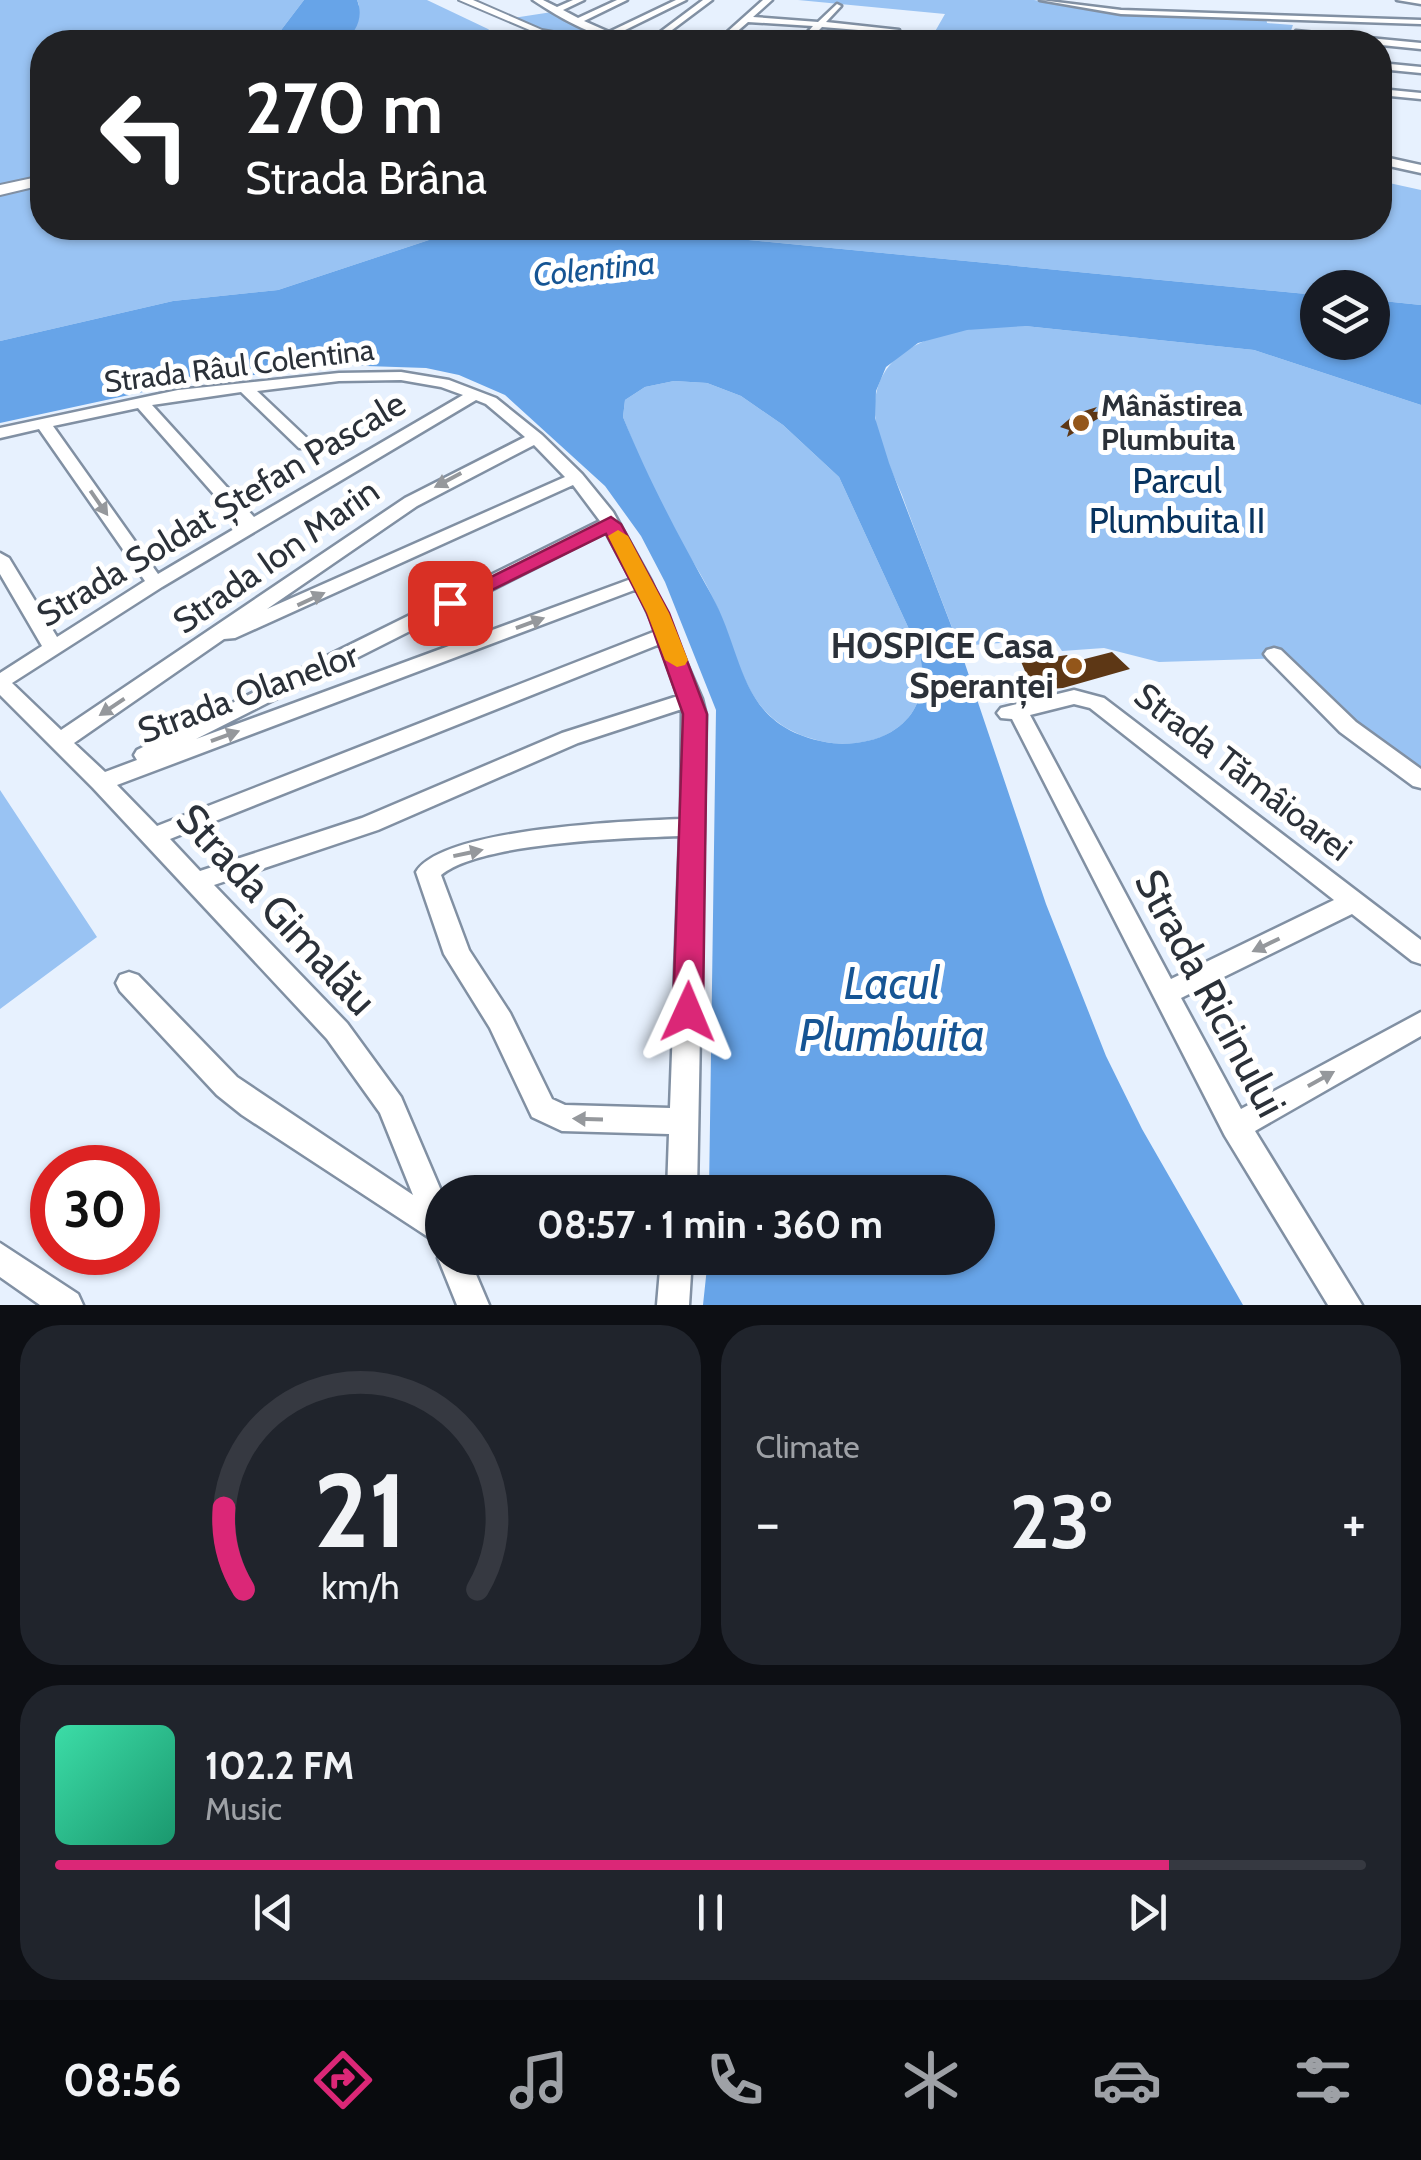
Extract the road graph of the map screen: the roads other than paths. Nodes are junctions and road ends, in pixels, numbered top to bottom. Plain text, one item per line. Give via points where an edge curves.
1 (445, 0) edge
2 (464, 0) edge
3 (537, 0) edge
4 (580, 0) edge
5 (623, 0) edge
6 (682, 0) edge
7 (708, 0) edge
8 (768, 0) edge
9 (1044, 0) edge
10 (1400, 0) edge
11 (1421, 2) edge
12 (1279, 5) dead end
13 (837, 6) dead end
14 (556, 10) junction
15 (1342, 14) junction
16 (906, 15) dead end
17 (1300, 16) junction
18 (481, 17) junction
19 (747, 19) junction
20 (577, 21) junction
21 (1421, 22) edge
22 (820, 24) junction
23 (500, 30) edge
24 (511, 30) edge
25 (531, 30) edge
26 (585, 30) edge
27 (614, 30) edge
28 (667, 30) edge
29 (734, 30) edge
30 (814, 30) edge
31 (894, 30) joint
32 (1297, 30) edge
33 (1392, 44) edge
34 (1421, 46) edge
35 (1392, 67) edge
36 (1421, 70) edge
37 (1392, 93) edge
38 (1421, 96) edge
39 (1392, 163) edge
40 (1421, 169) edge
41 (30, 181) edge
42 (0, 187) edge
43 (246, 388) junction
44 (476, 394) junction
45 (141, 402) junction
46 (43, 424) junction
47 (0, 433) edge
48 (536, 438) junction
49 (305, 445) dead end
50 (576, 478) junction
51 (611, 524) junction
52 (252, 526) junction
53 (0, 558) edge
54 (642, 581) junction
55 (155, 582) junction
56 (667, 634) junction
57 (221, 635) junction
58 (53, 647) junction
59 (1274, 654) dead end
60 (0, 683) edge
61 (692, 699) junction
62 (1012, 712) joint
63 (61, 741) junction
64 (1421, 780) edge
65 (101, 782) junction
66 (692, 827) junction
67 (152, 837) junction
68 (195, 882) junction
69 (1354, 902) junction
70 (1421, 954) edge
71 (129, 983) dead end
72 (1165, 994) junction
73 (1421, 1023) edge
74 (686, 1122) junction
75 (1236, 1126) junction
76 (683, 1175) edge
77 (425, 1191) edge
78 (425, 1219) edge
79 (0, 1258) edge
80 (461, 1275) edge
81 (675, 1275) edge
82 (67, 1305) edge
83 (473, 1305) edge
84 (672, 1305) edge
85 (1346, 1305) edge

1 - 18 highway
2 - 25 highway
3 - 14 street
4 - 14 street
5 - 20 street
6 - 27 street
7 - 28 street
8 - 19 street
9 - 17 street via 1121,12
10 - 11 street
12 - 15 street
13 - 22 street
14 - 20 street
15 - 17 street
15 - 21 street
16 - 31 street
17 - 32 street
18 - 23 highway
18 - 24 highway
19 - 22 street
19 - 29 street
20 - 26 street
22 - 30 street
22 - 31 street
33 - 34 street
35 - 36 street
37 - 38 street
39 - 40 main road
41 - 42 highway
43 - 44 street, Strada Râul Colentina via 387,375
43 - 45 street, Strada Râul Colentina
43 - 49 street
44 - 48 street, Strada Râul Colentina
44 - 52 street, Strada Soldat Ștefan Pascale
45 - 46 street, Strada Râul Colentina
45 - 52 street
46 - 47 street, Strada Râul Colentina
46 -> 55 street
48 - 50 street, Strada Râul Colentina
48 -> 57 street, Strada Ion Marin via 426,492
50 - 51 street, Strada Râul Colentina
57 -> 50 street
51 - 54 street, Strada Râul Colentina
51 - 65 street via 194,728
52 - 55 street, Strada Soldat Ștefan Pascale
53 - 58 street
54 - 56 street, Strada Râul Colentina
65 -> 54 street, Strada Olanelor
55 - 58 street, Strada Soldat Ștefan Pascale
56 - 61 street, Strada Râul Colentina
56 - 67 street
57 -> 63 street, Strada Ion Marin
58 - 60 street, Strada Soldat Ștefan Pascale
59 - 64 street via 1339,719
60 - 63 street, Strada Gimalău
61 - 66 street, Strada Râul Colentina
61 - 68 street via 570,738 370,824
62 - 69 street, Strada Tămâioarei via 1074,697 1096,703
62 - 72 street, Strada Ricinului
63 - 65 street, Strada Gimalău
65 - 67 street, Strada Gimalău
66 - 74 street, Strada Râul Colentina
74 -> 66 street via 562,1118 542,1108 500,1021 457,954 428,872 442,858 506,844
67 - 68 street, Strada Gimalău
68 - 77 street, Strada Gimalău via 337,1031 383,1094
69 - 70 street, Strada Tămâioarei
69 -> 72 street
71 - 78 street via 252,1106
72 - 75 street, Strada Ricinului
75 -> 73 street
74 - 76 street, Strada Râul Colentina
75 - 85 street, Strada Ricinului
79 - 82 street
80 - 83 street
81 - 84 street

